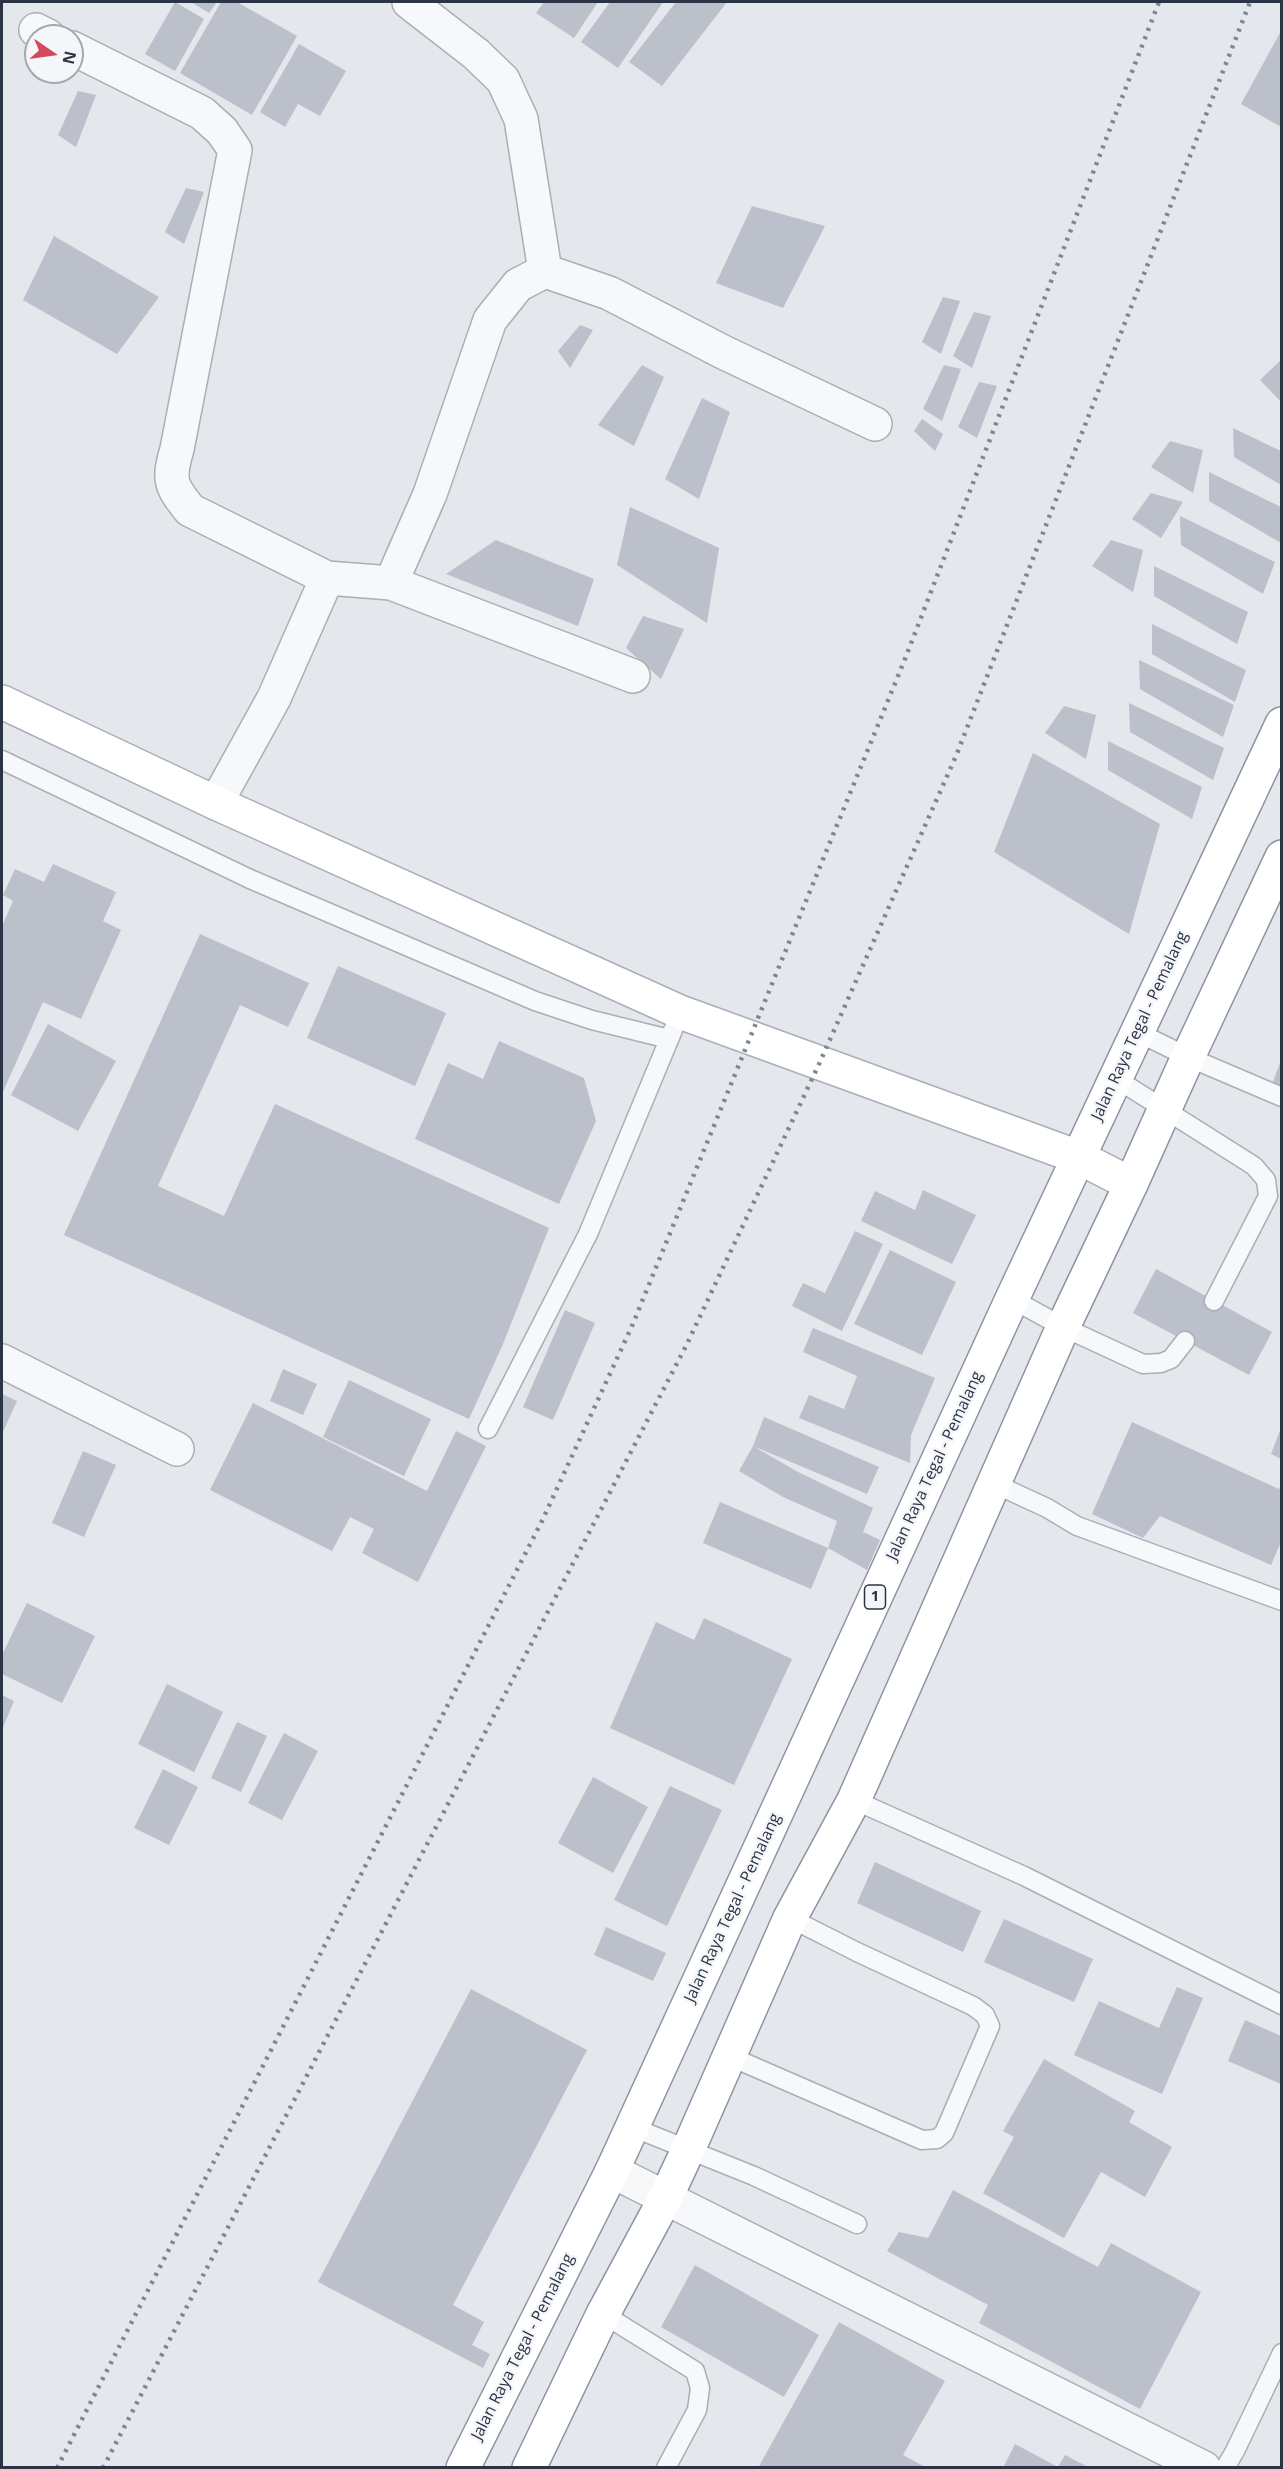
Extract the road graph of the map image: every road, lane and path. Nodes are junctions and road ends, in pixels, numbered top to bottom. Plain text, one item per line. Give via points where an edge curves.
1 (409, 2) edge
2 (84, 54) edge
3 (545, 271) junction
4 (874, 424) dead end
5 (327, 578) junction
6 (391, 583) junction
7 (633, 676) dead end
8 (2, 702) edge
9 (1281, 724) edge
10 (2, 760) edge
11 (216, 803) junction
12 (1281, 857) edge
13 (675, 1026) junction
14 (1137, 1032) junction
15 (1188, 1057) junction
16 (1115, 1078) junction
17 (1281, 1097) edge
18 (1166, 1108) junction
19 (1078, 1157) junction
20 (1131, 1185) junction
21 (1012, 1299) junction
22 (1214, 1301) dead end
23 (1063, 1327) junction
24 (1185, 1341) dead end
25 (2, 1362) edge
26 (488, 1429) dead end
27 (177, 1449) dead end
28 (993, 1483) junction
29 (1281, 1601) edge
30 (854, 1800) junction
31 (790, 1918) junction
32 (1281, 2005) edge
33 (729, 2056) junction
34 (632, 2127) junction
35 (688, 2150) junction
36 (612, 2171) junction
37 (666, 2197) junction
38 (857, 2224) dead end
39 (603, 2314) junction
40 (1281, 2354) edge
41 (1161, 2459) edge
42 (463, 2468) edge
43 (529, 2468) edge
44 (666, 2468) edge
45 (1204, 2468) edge
46 (1225, 2468) edge

1 - 3 street via 503,80 521,119
2 - 5 street via 202,113 235,150 170,472 175,492 190,510
3 - 4 street via 609,293
3 - 6 street via 518,285 490,320 430,494
5 - 6 street
5 - 11 street via 274,698
6 - 7 street
8 - 11 main road
9 - 14 main road, Jalan Raya Tegal - Pemalang / 1
10 - 13 lane via 250,879 535,1001 592,1020
11 - 13 main road
12 - 15 main road
13 - 19 main road
13 - 26 lane via 588,1234
14 - 15 lane
14 - 16 main road, Jalan Raya Tegal - Pemalang / 1
15 - 17 lane
15 - 18 main road
16 - 18 lane
16 - 19 main road, Jalan Raya Tegal - Pemalang / 1
18 - 20 main road
18 - 22 lane via 1254,1166 1266,1180 1268,1196
19 - 20 main road
19 - 21 main road, Jalan Raya Tegal - Pemalang / 1
20 - 23 main road
21 - 23 lane
21 - 34 main road, Jalan Raya Tegal - Pemalang / 1
23 - 24 lane via 1143,1364 1171,1359
23 - 28 main road
25 - 27 street
28 - 29 lane via 1077,1526
28 - 30 main road
30 - 31 main road
30 - 32 lane via 1024,1876
31 - 33 main road
31 - 33 lane via 986,2015 990,2026 944,2133 937,2139 922,2140
33 - 35 main road
34 - 35 lane
34 - 36 main road, Jalan Raya Tegal - Pemalang / 1
35 - 37 main road
35 - 38 lane
36 - 37 street
36 - 42 main road, Jalan Raya Tegal - Pemalang / 1
37 - 39 main road
37 - 41 street via 1080,2404
39 - 43 main road
39 - 44 lane via 695,2371 700,2388 697,2410
40 - 46 lane
41 - 45 street

